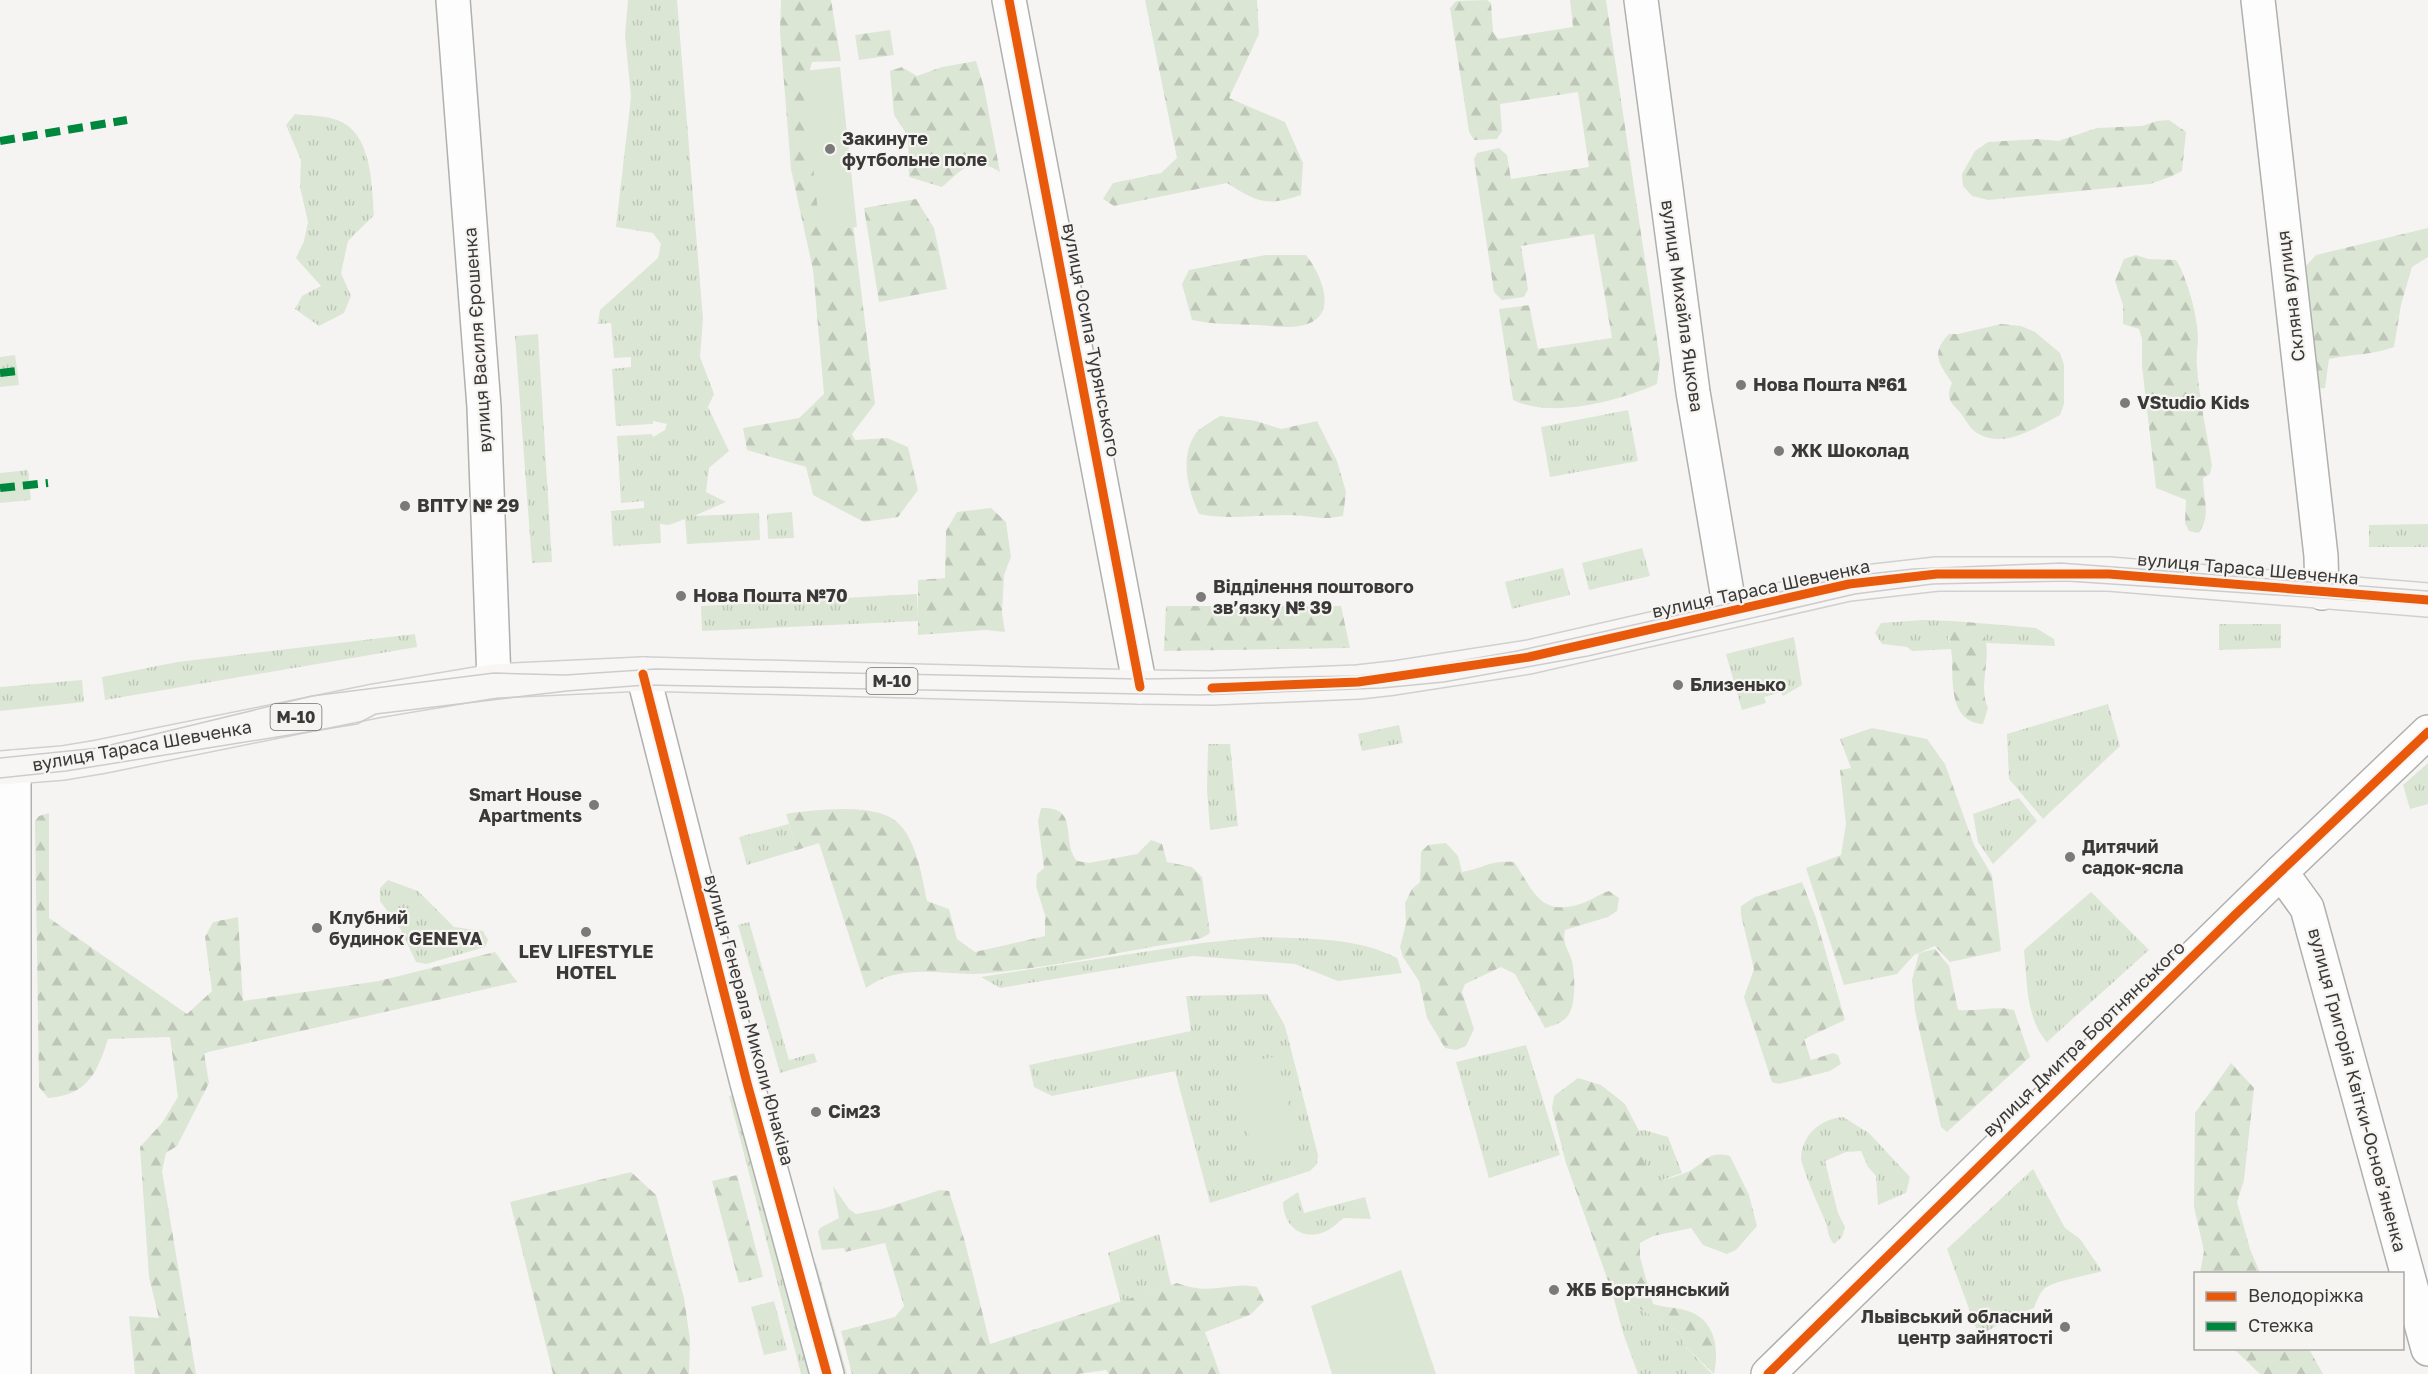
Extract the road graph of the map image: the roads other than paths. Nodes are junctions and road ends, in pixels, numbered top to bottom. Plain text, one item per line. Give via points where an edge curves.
1 (453, 0) edge
2 (1009, 0) edge
3 (1641, 0) edge
4 (2258, 0) edge
5 (2322, 593) junction
6 (2428, 600) edge
7 (1730, 610) junction
8 (643, 674) junction
9 (495, 681) junction
10 (1140, 687) junction
11 (2428, 732) edge
12 (7, 768) edge
13 (2281, 872) junction
14 (2428, 1349) edge
15 (14, 1374) edge
16 (827, 1374) edge
17 (1768, 1374) edge

1 - 9 street, вулиця Василя Єрошенка via 484,407
2 - 10 street, вулиця Осипа Турянського
3 - 7 street, вулиця Михайла Яцкова via 1693,392
4 - 5 street, Скляна вулиця
5 - 6 main road, вулиця Тараса Шевченка / М-10
5 - 7 main road, вулиця Тараса Шевченка / М-10 via 2109,574 1937,574 1849,584
7 - 10 main road, вулиця Тараса Шевченка / М-10 via 1529,657 1376,680 1212,688
8 - 9 main road, вулиця Тараса Шевченка / М-10
8 - 10 main road, вулиця Тараса Шевченка / М-10
8 - 16 street, вулиця Генерала Миколи Юнаківа via 747,1083
9 - 12 main road, вулиця Тараса Шевченка / М-10 via 99,757
11 - 13 street, вулиця Дмитра Бортнянського
12 - 15 street
13 - 14 street, вулиця Григорія Квітки-Основʼяненка via 2307,908
13 - 17 street, вулиця Дмитра Бортнянського

